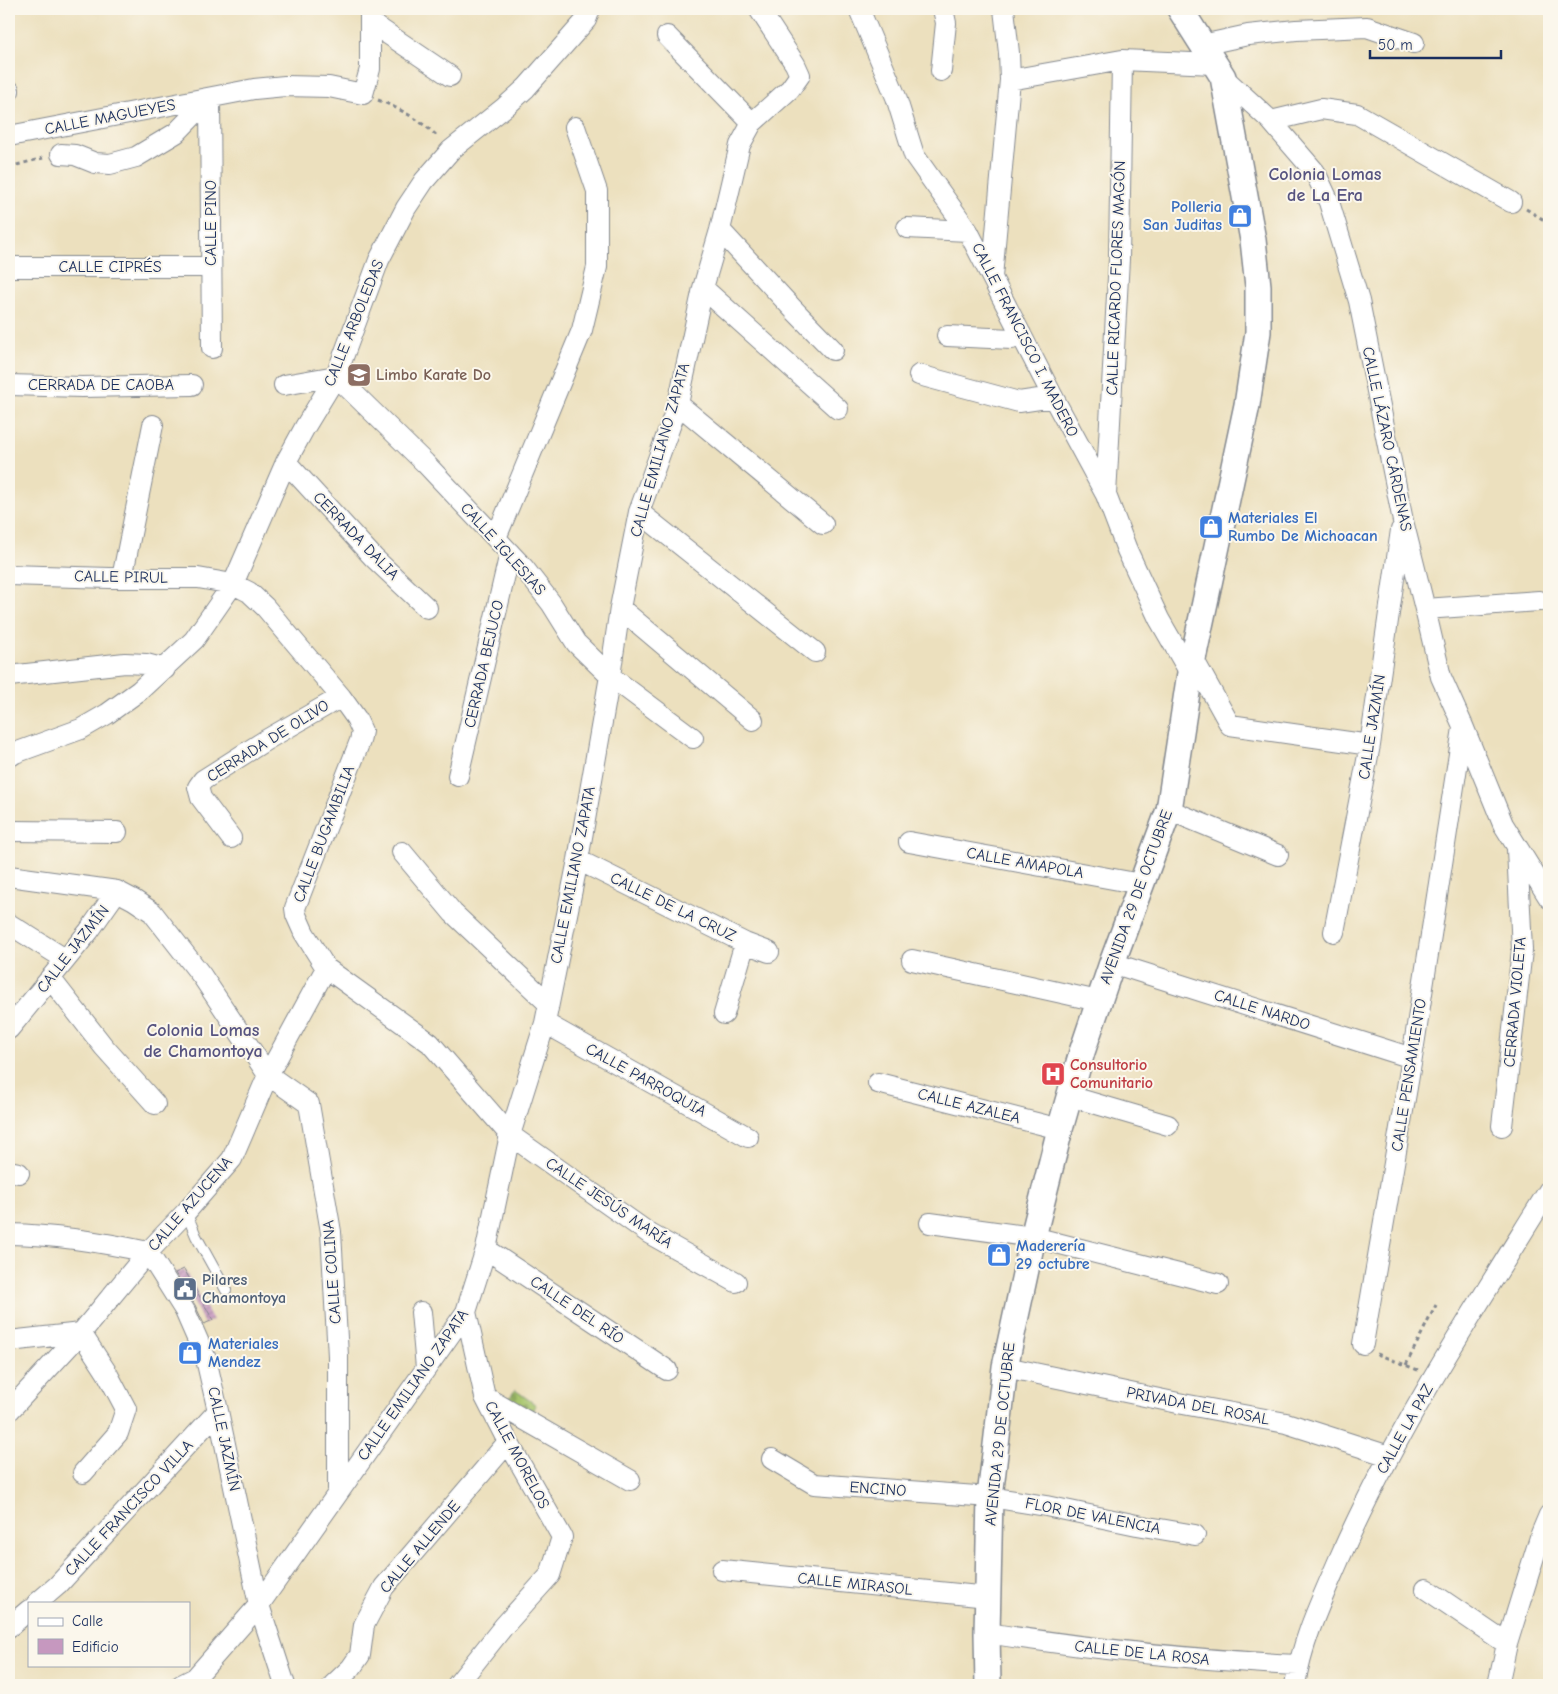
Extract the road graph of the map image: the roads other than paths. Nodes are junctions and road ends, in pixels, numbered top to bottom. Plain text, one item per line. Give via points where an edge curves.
1 (590, 9) edge
2 (759, 9) edge
3 (858, 9) edge
4 (943, 9) edge
5 (1004, 9) edge
6 (1180, 9) edge
7 (370, 15) edge
8 (667, 36) dead end
9 (1414, 43) dead end
10 (1122, 60) junction
11 (1213, 62) junction
12 (942, 71) dead end
13 (450, 76) dead end
14 (1010, 80) junction
15 (210, 98) junction
16 (1271, 121) junction
17 (752, 123) junction
18 (575, 126) dead end
19 (9, 136) edge
20 (61, 154) road end
21 (1515, 203) road end
22 (907, 228) dead end
23 (720, 230) junction
24 (968, 231) junction
25 (9, 267) edge
26 (210, 267) junction
27 (992, 277) junction
28 (703, 288) junction
29 (1020, 334) junction
30 (947, 336) dead end
31 (212, 348) dead end
32 (833, 350) dead end
33 (918, 375) dead end
34 (336, 376) junction
35 (9, 385) edge
36 (192, 385) dead end
37 (284, 385) dead end
38 (1053, 396) junction
39 (678, 404) junction
40 (838, 409) dead end
41 (153, 425) dead end
42 (286, 462) junction
43 (1106, 495) junction
44 (639, 512) junction
45 (1403, 521) junction
46 (823, 524) dead end
47 (496, 538) junction
48 (510, 553) junction
49 (9, 575) edge
50 (122, 578) junction
51 (233, 584) junction
52 (1539, 601) dead end
53 (427, 608) dead end
54 (620, 608) junction
55 (1425, 609) junction
56 (815, 652) dead end
57 (1192, 667) junction
58 (165, 669) junction
59 (9, 676) edge
60 (610, 676) junction
61 (341, 697) junction
62 (753, 720) dead end
63 (1463, 726) junction
64 (694, 738) dead end
65 (1370, 745) junction
66 (9, 757) edge
67 (458, 776) dead end
68 (1169, 810) junction
69 (9, 831) edge
70 (117, 832) dead end
71 (231, 838) dead end
72 (909, 842) dead end
73 (1518, 848) junction
74 (402, 852) dead end
75 (1278, 855) dead end
76 (578, 860) junction
77 (9, 876) edge
78 (1141, 884) junction
79 (117, 891) junction
80 (1548, 892) edge
81 (9, 924) edge
82 (1334, 932) dead end
83 (745, 943) junction
84 (769, 952) dead end
85 (65, 959) junction
86 (912, 960) dead end
87 (1112, 963) junction
88 (326, 968) junction
89 (50, 978) junction
90 (1098, 1001) junction
91 (547, 1013) junction
92 (724, 1014) dead end
93 (9, 1029) edge
94 (1412, 1058) junction
95 (268, 1075) junction
96 (878, 1084) dead end
97 (1069, 1096) junction
98 (155, 1104) dead end
99 (1168, 1125) dead end
100 (1502, 1126) dead end
101 (1060, 1129) junction
102 (510, 1135) junction
103 (748, 1137) dead end
104 (1549, 1190) edge
105 (186, 1212) junction
106 (930, 1223) dead end
107 (9, 1234) edge
108 (1033, 1237) junction
109 (486, 1249) junction
110 (148, 1252) junction
111 (736, 1282) dead end
112 (1218, 1284) dead end
113 (226, 1290) dead end
114 (421, 1312) dead end
115 (466, 1312) junction
116 (81, 1333) junction
117 (9, 1341) edge
118 (1363, 1344) road end
119 (1005, 1367) junction
120 (426, 1368) junction
121 (667, 1370) dead end
122 (485, 1397) junction
123 (9, 1411) edge
124 (218, 1411) junction
125 (508, 1442) junction
126 (1389, 1456) junction
127 (772, 1459) dead end
128 (83, 1473) dead end
129 (630, 1480) dead end
130 (338, 1491) junction
131 (990, 1497) junction
132 (1549, 1515) edge
133 (1195, 1535) dead end
134 (722, 1570) dead end
135 (1426, 1589) dead end
136 (988, 1597) junction
137 (38, 1602) edge
138 (258, 1605) junction
139 (28, 1611) edge
140 (9, 1627) edge
141 (987, 1633) junction
142 (1507, 1644) junction
143 (1298, 1665) junction
144 (180, 1685) edge
145 (285, 1685) edge
146 (333, 1685) edge
147 (457, 1685) edge
148 (988, 1685) edge
149 (1295, 1685) edge
150 (1498, 1685) edge

1 - 34 street, CALLE ARBOLEDAS via 586,20 526,88 451,150 424,181 379,260
2 - 17 street, CALLE EMILIANO ZAPATA via 800,75 790,89
3 - 24 street, CALLE FRANCISCO I. MADERO via 896,97 914,155
4 - 12 street via 946,23
5 - 14 street
6 - 11 street, CALLE LÁZARO CÁRDENAS
7 - 13 street
7 - 15 street, CALLE MAGUEYES via 370,70 363,94 329,86 285,86
8 - 17 street
9 - 11 street via 1367,26 1296,30 1248,35
10 - 11 street
10 - 14 street
10 - 43 street, CALLE RICARDO FLORES MAGÓN via 1119,259
11 - 16 street, CALLE LÁZARO CÁRDENAS
11 - 57 street, AVENIDA 29 DE OCTUBRE via 1253,240 1258,332 1247,405
14 - 27 street
15 - 19 street, CALLE MAGUEYES
15 - 20 street, CALLE MAGUEYES via 176,133 136,157 110,164
15 - 26 street, CALLE PINO
16 - 21 street via 1321,110 1356,114
16 - 45 street, CALLE LÁZARO CÁRDENAS via 1315,172 1329,202 1359,302
17 - 23 street, CALLE EMILIANO ZAPATA via 740,145
18 - 47 street via 597,191 597,267 582,330
22 - 24 street
23 - 28 street, CALLE EMILIANO ZAPATA
23 - 32 street
24 - 27 street, CALLE FRANCISCO I. MADERO
25 - 26 street, CALLE CIPRÉS
26 - 31 street, CALLE PINO
27 - 29 street, CALLE FRANCISCO I. MADERO
28 - 39 street, CALLE EMILIANO ZAPATA
28 - 40 street
29 - 30 street via 1012,339
29 - 38 street, CALLE FRANCISCO I. MADERO
33 - 38 street via 1019,402
34 - 37 street
34 - 42 street, CALLE ARBOLEDAS
34 - 47 street, CALLE IGLESIAS
35 - 36 street, CERRADA DE CAOBA
38 - 43 street, CALLE FRANCISCO I. MADERO
39 - 44 street, CALLE EMILIANO ZAPATA
39 - 46 street
41 - 50 street
42 - 51 street, CALLE ARBOLEDAS
42 - 53 street, CERRADA DALIA via 374,558
43 - 57 street, CALLE FRANCISCO I. MADERO via 1159,619
44 - 54 street, CALLE EMILIANO ZAPATA
44 - 56 street
45 - 55 street, CALLE LÁZARO CÁRDENAS
45 - 65 street, CALLE JAZMÍN
47 - 48 street, CALLE IGLESIAS
48 - 60 street, CALLE IGLESIAS via 551,603 576,643
48 - 67 street, CERRADA BEJUCO
49 - 50 street, CALLE PIRUL
50 - 51 street, CALLE PIRUL via 198,578
51 - 58 street, CALLE ARBOLEDAS via 194,640
51 - 61 street, CALLE BUGAMBILIA via 249,592 265,607
52 - 55 street
54 - 60 street, CALLE EMILIANO ZAPATA
54 - 62 street
55 - 63 street, CALLE LÁZARO CÁRDENAS via 1440,677
57 - 65 street, CALLE FRANCISCO I. MADERO via 1230,725
57 - 68 street, AVENIDA 29 DE OCTUBRE
58 - 59 street via 125,663
58 - 66 street, CALLE ARBOLEDAS via 139,691 81,729
60 - 64 street, CALLE IGLESIAS
60 - 76 street, CALLE EMILIANO ZAPATA
61 - 71 street, CERRADA DE OLIVO via 203,780 198,793
61 - 88 street, CALLE BUGAMBILIA via 362,731 360,741 295,908 304,934
63 - 73 street, CALLE LÁZARO CÁRDENAS via 1502,824
63 - 94 street, CALLE PENSAMIENTO
65 - 82 street, CALLE JAZMÍN
68 - 75 street
68 - 78 street, AVENIDA 29 DE OCTUBRE
69 - 70 street
72 - 78 street, CALLE AMAPOLA
73 - 80 street, CALLE LÁZARO CÁRDENAS
73 - 100 street, CERRADA VIOLETA via 1522,950
74 - 91 street, CALLE PARROQUIA via 453,913
76 - 83 street, CALLE DE LA CRUZ
76 - 91 street, CALLE EMILIANO ZAPATA
77 - 79 street
78 - 87 street, AVENIDA 29 DE OCTUBRE
79 - 85 street, CALLE JAZMÍN
79 - 95 street via 152,912 202,976
81 - 85 street
83 - 84 street, CALLE DE LA CRUZ
83 - 92 street
85 - 89 street, CALLE JAZMÍN
86 - 90 street
87 - 90 street, AVENIDA 29 DE OCTUBRE
87 - 94 street, CALLE NARDO
88 - 95 street, CALLE AZUCENA
88 - 102 street, CALLE BUGAMBILIA via 430,1043
89 - 93 street, CALLE JAZMÍN
89 - 98 street via 104,1047
90 - 97 street, AVENIDA 29 DE OCTUBRE
91 - 102 street, CALLE EMILIANO ZAPATA
91 - 103 street, CALLE PARROQUIA
94 - 118 street, CALLE PENSAMIENTO
95 - 105 street, CALLE AZUCENA via 232,1159
95 - 130 street, CALLE COLINA via 309,1104 330,1222 338,1356
96 - 101 street, CALLE AZALEA
97 - 99 street
97 - 101 street, AVENIDA 29 DE OCTUBRE
101 - 108 street, AVENIDA 29 DE OCTUBRE
102 - 109 street, CALLE EMILIANO ZAPATA
102 - 111 street, CALLE JESÚS MARÍA via 650,1234
104 - 126 street, CALLE LA PAZ via 1451,1346
105 - 110 street, CALLE AZUCENA
105 - 113 lane
106 - 108 street
107 - 110 street via 40,1235
108 - 112 street
108 - 119 street, AVENIDA 29 DE OCTUBRE
109 - 115 street, CALLE EMILIANO ZAPATA
109 - 121 street, CALLE DEL RÍO
110 - 116 street, CALLE AZUCENA
110 - 124 street, CALLE JAZMÍN via 185,1311 206,1359
114 - 120 street
115 - 120 street, CALLE EMILIANO ZAPATA
115 - 122 street, CALLE MORELOS
116 - 117 street
116 - 123 street, CALLE AZUCENA
116 - 128 street via 108,1373 126,1409 118,1433
119 - 126 street, PRIVADA DEL ROSAL via 1286,1423
119 - 131 street, AVENIDA 29 DE OCTUBRE
120 - 130 street, CALLE EMILIANO ZAPATA
122 - 125 street, CALLE MORELOS
122 - 129 street
124 - 137 street, CALLE FRANCISCO VILLA via 65,1578
124 - 138 street, CALLE JAZMÍN
125 - 146 street, CALLE ALLENDE via 384,1587 364,1625 360,1655
125 - 147 street, CALLE MORELOS via 562,1537 550,1575
126 - 143 street, CALLE LA PAZ via 1359,1514
127 - 131 street, ENCINO via 814,1484
130 - 138 street, CALLE EMILIANO ZAPATA
131 - 133 street, FLOR DE VALENCIA
131 - 136 street, AVENIDA 29 DE OCTUBRE
132 - 142 street
134 - 136 street, CALLE MIRASOL
135 - 142 street
136 - 141 street, AVENIDA 29 DE OCTUBRE
138 - 144 street, CALLE EMILIANO ZAPATA via 195,1678
138 - 145 street, CALLE JAZMÍN
139 - 140 street
141 - 143 street, CALLE DE LA ROSA via 1149,1654
141 - 148 street, AVENIDA 29 DE OCTUBRE
142 - 150 street
143 - 149 street, CALLE LA PAZ

